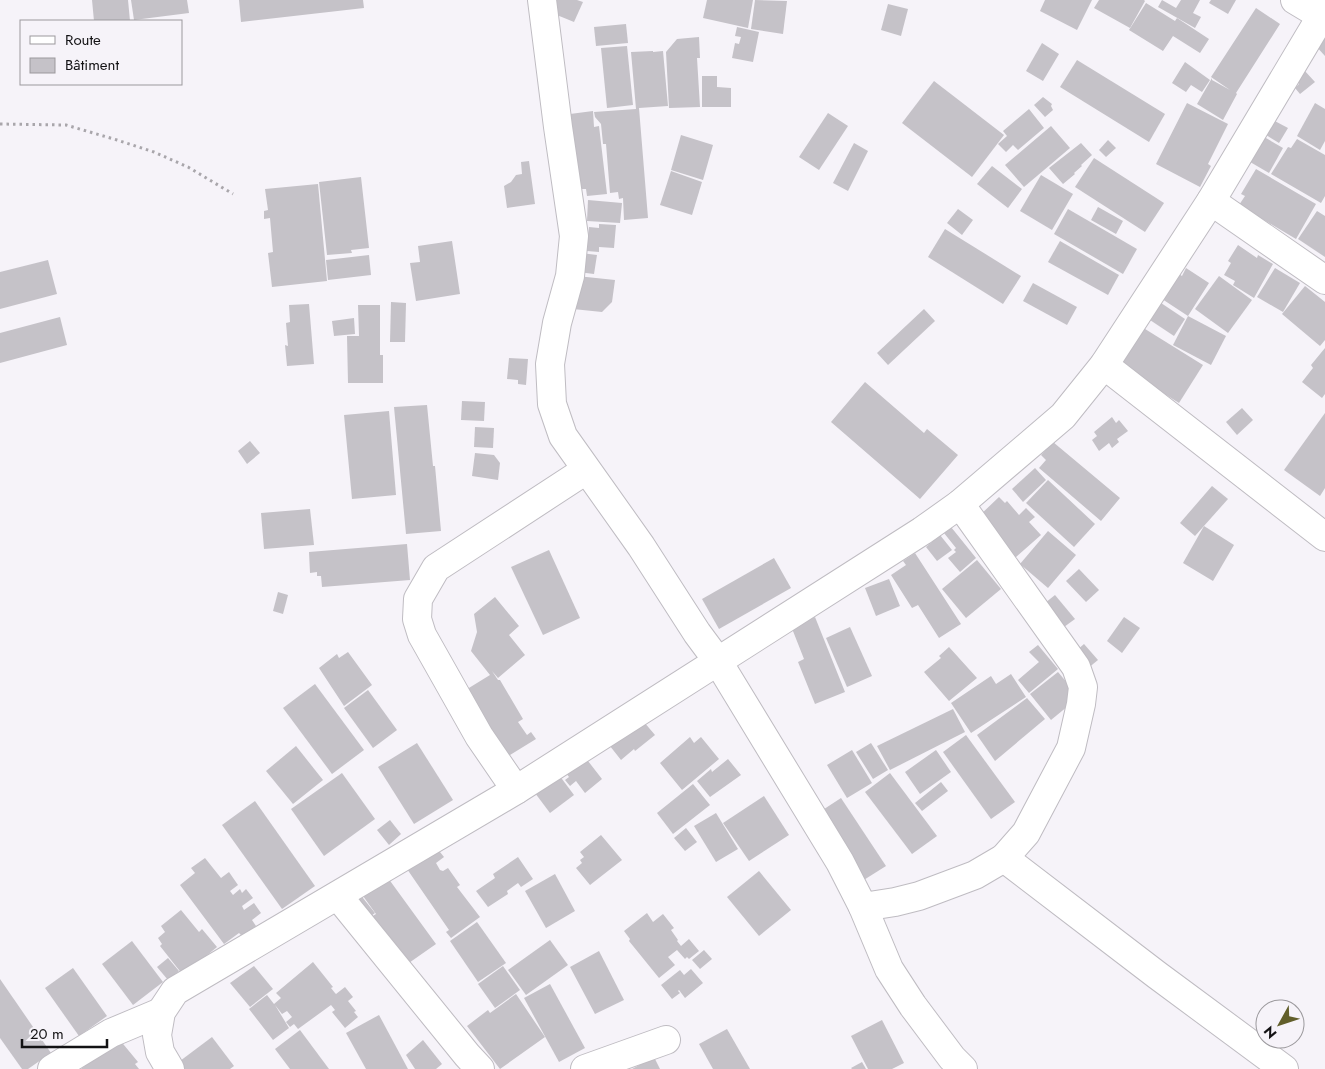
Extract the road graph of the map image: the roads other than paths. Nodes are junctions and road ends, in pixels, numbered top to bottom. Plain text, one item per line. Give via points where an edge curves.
1 (542, 0) edge
2 (1295, 0) edge
3 (1324, 15) edge
4 (1211, 201) junction
5 (1325, 280) edge
6 (1104, 365) junction
7 (586, 470) junction
8 (960, 504) junction
9 (1325, 537) edge
10 (717, 660) junction
11 (516, 790) junction
12 (1004, 858) junction
13 (338, 896) junction
14 (863, 906) junction
15 (161, 1012) junction
16 (666, 1040) dead end
17 (52, 1069) edge
18 (170, 1069) edge
19 (480, 1069) edge
20 (585, 1069) edge
21 (963, 1069) edge
22 (1284, 1069) edge

1 - 7 street via 574,236 570,276 550,364 552,404 563,436
2 - 3 street
3 - 4 street
4 - 5 street
4 - 6 street
6 - 8 street via 1062,416
6 - 9 street
7 - 10 street
7 - 11 street via 436,568 418,599 417,619 422,635 479,736
8 - 10 street
8 - 12 street via 1076,667 1083,687 1071,748 1026,833
10 - 11 street
10 - 14 street via 840,862
11 - 13 street
12 - 14 street via 975,876 919,896
12 - 22 street
13 - 15 street via 175,991
13 - 19 street
14 - 21 street via 889,969 913,1006
15 - 17 street via 111,1033
15 - 18 street via 158,1044
16 - 20 street

